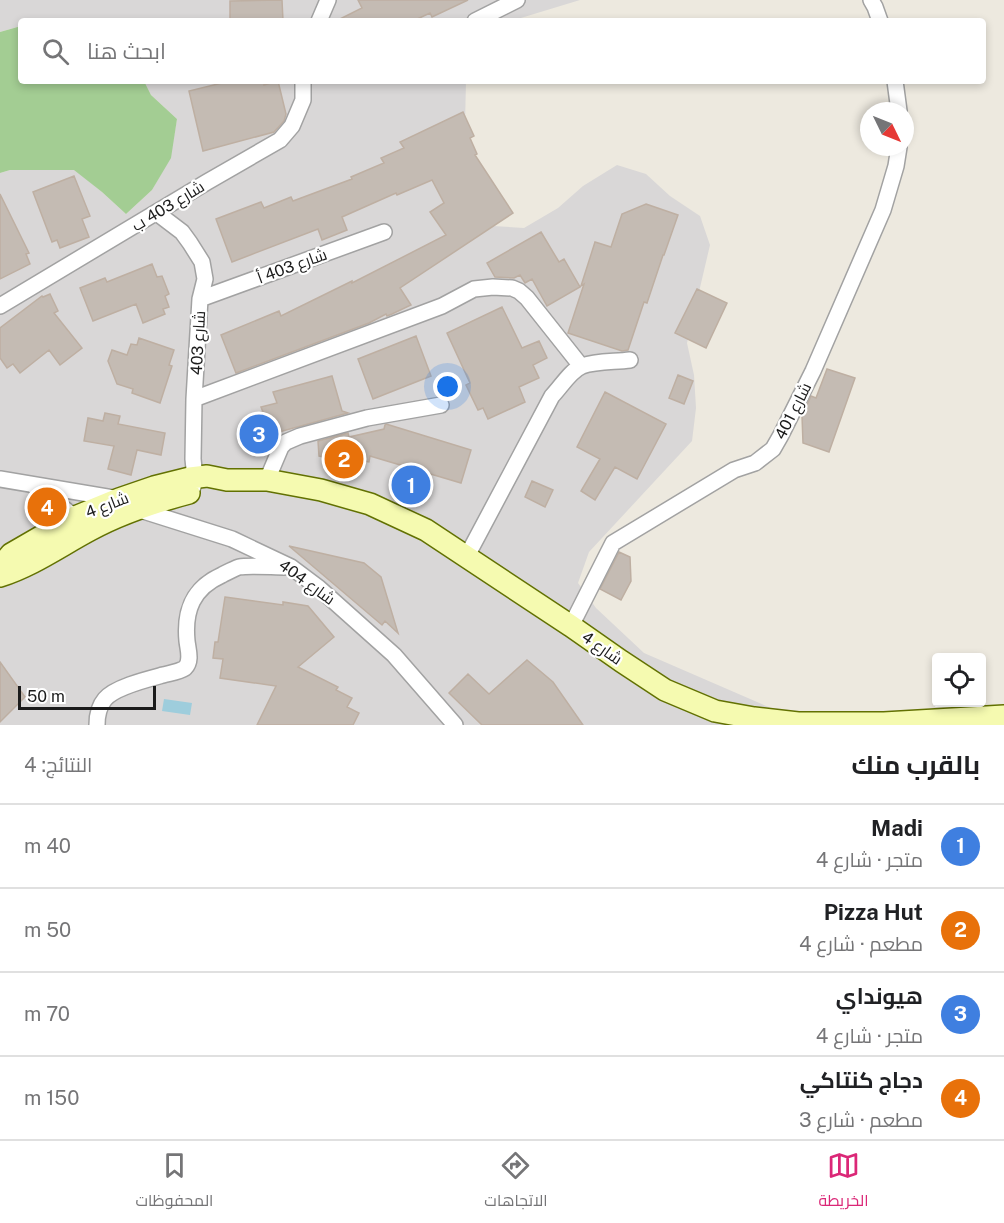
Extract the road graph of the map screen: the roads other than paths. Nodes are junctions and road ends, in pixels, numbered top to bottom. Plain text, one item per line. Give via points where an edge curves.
1 (328, 0) edge
2 (517, 0) edge
3 (871, 0) edge
4 (320, 18) edge
5 (481, 18) edge
6 (879, 18) edge
7 (303, 84) edge
8 (894, 84) edge
9 (898, 102) edge
10 (898, 156) edge
11 (157, 213) junction
12 (384, 232) dead end
13 (200, 299) junction
14 (0, 306) edge
15 (630, 360) dead end
16 (581, 366) junction
17 (194, 399) junction
18 (441, 405) dead end
19 (0, 479) edge
20 (267, 480) junction
21 (32, 485) junction
22 (194, 485) junction
23 (128, 504) junction
24 (83, 523) junction
25 (467, 556) junction
26 (0, 567) edge
27 (291, 567) junction
28 (0, 576) edge
29 (572, 626) junction
30 (1004, 716) edge
31 (97, 725) edge
32 (455, 725) edge

1 - 4 street
2 - 5 street
3 - 6 street
7 - 11 street, شارع 403 ب via 303,100 292,126 280,141
8 - 9 street
10 - 29 street, شارع 401 via 878,221 813,371 773,449 613,543
11 - 13 street, شارع 403 via 182,232 202,262 205,279
11 - 14 street, شارع 403 ب
12 - 13 street, شارع 403 أ
13 - 17 street, شارع 403
15 - 16 street
16 - 17 street via 527,298 512,288 493,287 474,289 442,306
16 - 25 street via 552,396
17 - 22 street, شارع 403
18 - 20 street via 367,418 286,442
19 - 21 street, شارع 404
20 - 22 main road, شارع 4 via 207,476
20 - 25 main road, شارع 4 via 370,504 426,530
21 - 23 street, شارع 404
21 - 24 street
22 - 23 main road, شارع 4 via 154,487
23 - 24 main road, شارع 4
23 - 27 street, شارع 404 via 232,539
24 - 26 main road, شارع 4 via 11,554
24 - 28 main road, شارع 4 via 17,571
25 - 29 main road, شارع 4
27 - 31 street via 240,567 211,580 189,606 189,659 185,667 120,689 105,699
27 - 32 street, شارع 404 via 394,655
29 - 30 main road, شارع 4 via 665,690 715,711 798,723

